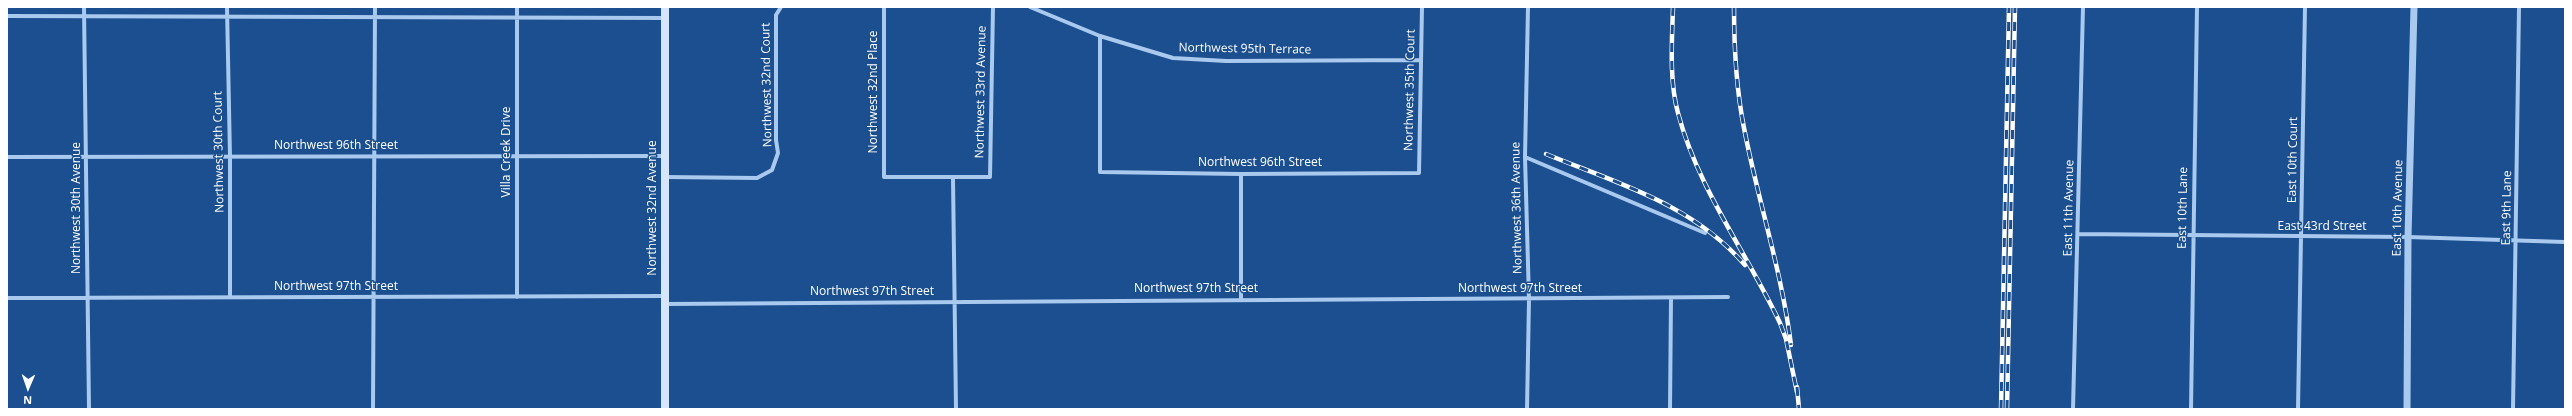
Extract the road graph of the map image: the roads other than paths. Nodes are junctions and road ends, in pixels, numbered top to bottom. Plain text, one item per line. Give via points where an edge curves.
1 (84, 7) edge
2 (226, 7) edge
3 (375, 7) edge
4 (517, 7) edge
5 (665, 7) edge
6 (781, 7) edge
7 (884, 7) edge
8 (992, 7) edge
9 (1030, 7) edge
10 (1422, 7) edge
11 (1528, 7) edge
12 (2083, 7) edge
13 (2197, 7) edge
14 (2305, 7) edge
15 (2414, 7) edge
16 (2519, 7) edge
17 (7, 16) edge
18 (84, 16) junction
19 (226, 16) junction
20 (375, 17) junction
21 (517, 18) junction
22 (665, 18) junction
23 (1100, 36) junction
24 (1420, 60) junction
25 (374, 156) junction
26 (517, 156) junction
27 (665, 156) junction
28 (7, 157) edge
29 (87, 157) junction
30 (230, 157) junction
31 (1525, 158) junction
32 (1419, 173) joint
33 (1241, 174) junction
34 (665, 177) junction
35 (953, 178) junction
36 (1705, 233) dead end
37 (2078, 234) junction
38 (2193, 236) junction
39 (2301, 237) junction
40 (2408, 237) junction
41 (2516, 241) junction
42 (2565, 242) edge
43 (230, 297) junction
44 (373, 297) junction
45 (517, 297) junction
46 (1728, 297) dead end
47 (7, 298) edge
48 (88, 298) junction
49 (1671, 298) junction
50 (1241, 299) junction
51 (665, 300) junction
52 (1528, 300) junction
53 (956, 302) junction
54 (89, 409) edge
55 (372, 409) edge
56 (665, 409) edge
57 (956, 409) edge
58 (1527, 409) edge
59 (1670, 409) edge
60 (2074, 409) edge
61 (2191, 409) edge
62 (2298, 409) edge
63 (2407, 409) edge
64 (2513, 409) edge

1 - 18 street, Northwest 30th Avenue
2 - 19 street, Northwest 30th Court
3 - 20 street
4 - 21 street, Villa Creek Drive
5 - 22 main road, Northwest 32nd Avenue
6 - 34 street, Northwest 32nd Court via 776,15 778,153 772,170 757,178
7 - 35 street, Northwest 32nd Place via 884,177
8 - 35 street, Northwest 33rd Avenue via 990,177
9 - 23 street, Northwest 95th Terrace
10 - 24 street, Northwest 35th Court
11 - 31 street, Northwest 36th Avenue
12 - 37 street, East 11th Avenue
13 - 38 street, East 10th Lane
14 - 39 street, East 10th Court
15 - 40 street, East 10th Avenue
16 - 41 street, East 9th Lane
17 - 18 street
18 - 19 street
18 - 29 street, Northwest 30th Avenue
19 - 20 street
19 - 30 street, Northwest 30th Court
20 - 21 street
20 - 25 street
21 - 22 street
21 - 26 street, Villa Creek Drive
22 - 27 main road, Northwest 32nd Avenue
23 - 24 street, Northwest 95th Terrace via 1173,58 1226,61
23 - 33 street, Northwest 96th Street via 1100,172
24 - 32 street, Northwest 35th Court
25 - 26 street, Northwest 96th Street
25 - 30 street, Northwest 96th Street
25 - 44 street
26 - 27 street, Northwest 96th Street
26 - 45 street, Villa Creek Drive
27 - 34 main road, Northwest 32nd Avenue
28 - 29 street, Northwest 96th Street
29 - 30 street, Northwest 96th Street
29 - 48 street, Northwest 30th Avenue
30 - 43 street, Northwest 30th Court
31 - 36 street
31 - 52 street, Northwest 36th Avenue
32 - 33 street, Northwest 96th Street
33 - 50 street
34 - 51 main road, Northwest 32nd Avenue
35 - 53 street
37 - 38 street, East 43rd Street
37 - 60 street, East 11th Avenue
38 - 39 street, East 43rd Street
38 - 61 street, East 10th Lane
39 - 40 street, East 43rd Street
39 - 62 street, East 10th Court
40 - 41 street, East 43rd Street
40 - 63 street, East 10th Avenue
41 - 42 street, East 43rd Street
41 - 64 street, East 9th Lane
43 - 44 street, Northwest 97th Street
43 - 48 street, Northwest 97th Street
44 - 45 street, Northwest 97th Street
44 - 55 street
45 - 51 street, Northwest 97th Street
46 - 49 street, Northwest 97th Street
47 - 48 street, Northwest 97th Street
48 - 54 street, Northwest 30th Avenue
49 - 52 street, Northwest 97th Street
49 - 59 street
50 - 52 street, Northwest 97th Street
50 - 53 street, Northwest 97th Street
51 - 53 street, Northwest 97th Street
51 - 56 main road, Northwest 32nd Avenue
52 - 58 street, Northwest 36th Avenue
53 - 57 street

